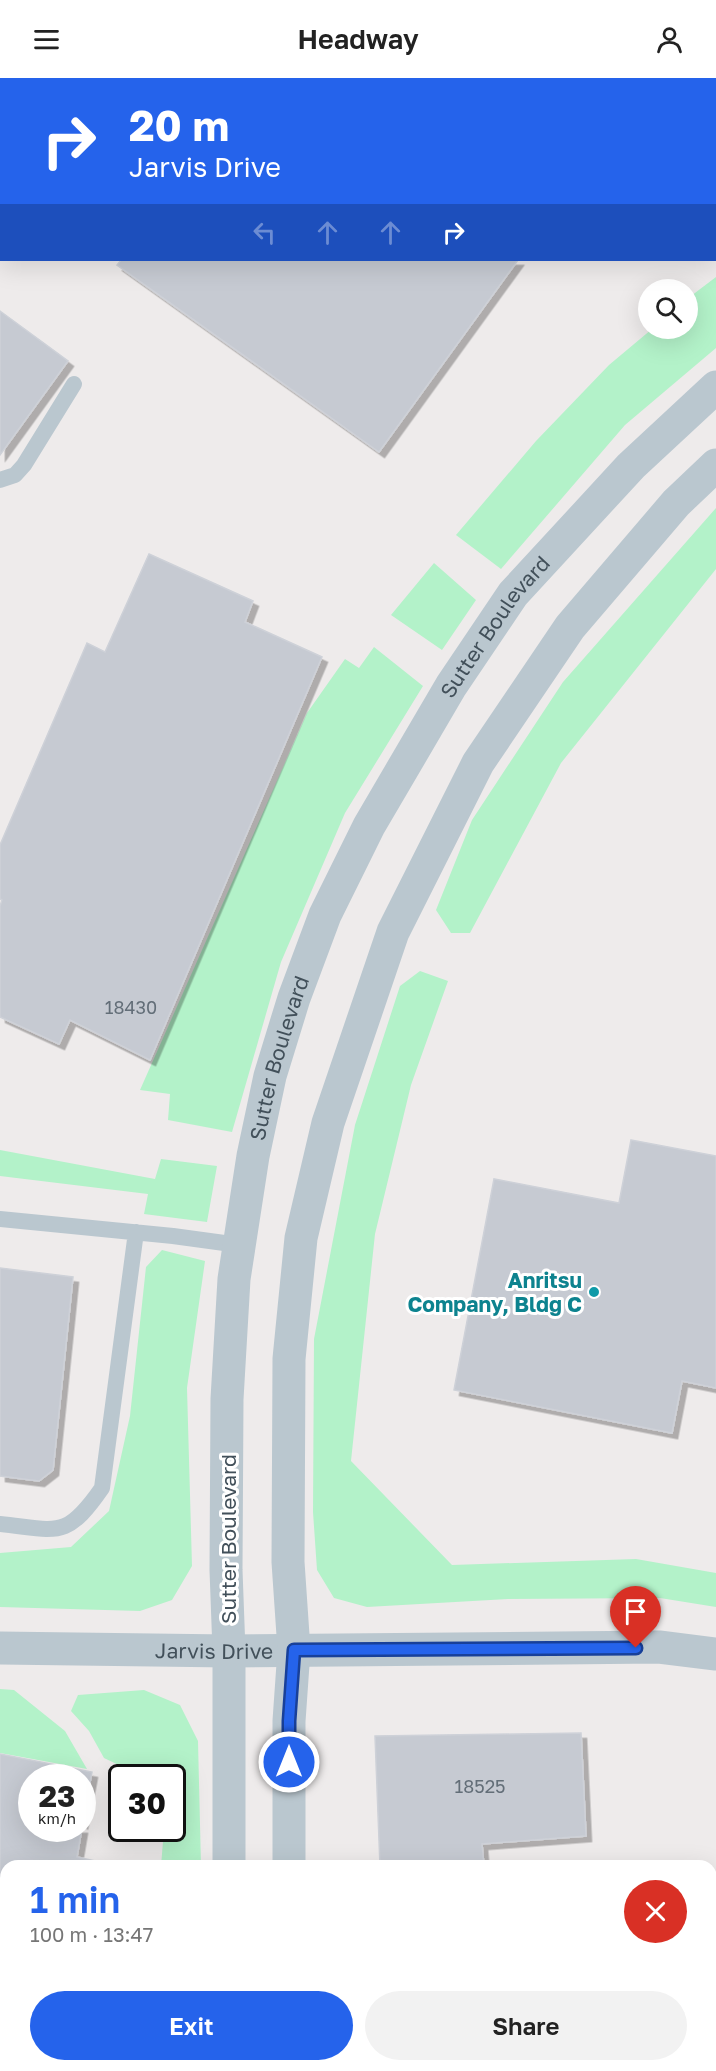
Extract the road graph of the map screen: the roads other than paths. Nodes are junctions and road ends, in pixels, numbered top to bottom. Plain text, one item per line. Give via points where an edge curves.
1 (74, 384) dead end
2 (716, 387) edge
3 (716, 465) edge
4 (0, 480) edge
5 (0, 1219) edge
6 (136, 1232) junction
7 (238, 1245) junction
8 (0, 1524) edge
9 (0, 1648) edge
10 (294, 1650) junction
11 (229, 1651) junction
12 (716, 1654) edge
13 (229, 1860) edge
14 (289, 1860) edge

1 - 4 lane via 24,465 15,475
2 - 7 street, Sutter Boulevard via 631,466 513,594 451,686 369,826 325,915 294,998 270,1076
3 - 10 street via 676,503 564,636 478,763 393,932 328,1123 301,1238 289,1359 288,1562
5 - 6 lane
6 - 7 lane
6 - 8 lane via 102,1488 73,1523 56,1530
7 - 11 street, Sutter Boulevard via 227,1399
9 - 11 street, Jarvis Drive
10 - 11 street, Jarvis Drive
10 - 12 street, Jarvis Drive via 659,1647
10 - 14 street via 289,1721
11 - 13 street, Sutter Boulevard

